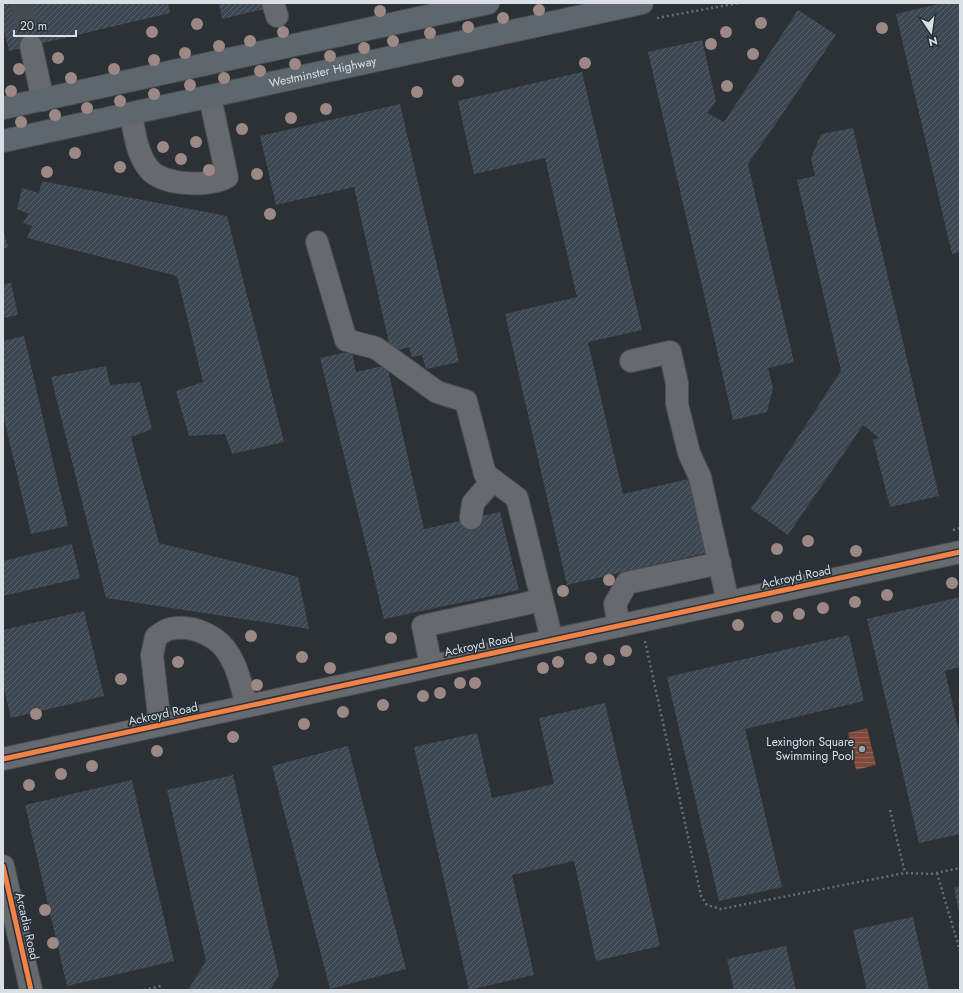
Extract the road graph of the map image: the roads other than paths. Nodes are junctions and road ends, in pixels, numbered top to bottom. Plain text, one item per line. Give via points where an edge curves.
1 (488, 3) edge
2 (642, 3) edge
3 (31, 46) tunnel mouth
4 (210, 97) junction
5 (43, 100) junction
6 (3, 108) edge
7 (131, 114) junction
8 (3, 141) edge
9 (317, 242) dead end
10 (631, 361) dead end
11 (493, 480) junction
12 (471, 518) dead end
13 (960, 552) edge
14 (720, 563) junction
15 (542, 600) junction
16 (728, 602) junction
17 (619, 626) junction
18 (552, 640) junction
19 (431, 666) junction
20 (246, 706) junction
21 (160, 725) junction
22 (3, 759) edge
23 (3, 866) edge
24 (6, 895) edge
25 (31, 990) edge

1 - 5 main road
2 - 4 main road, Westminster Highway
3 - 5 street
4 - 7 main road, Westminster Highway
4 - 7 street via 227,177 220,182 193,184 162,178 149,169 140,152
5 - 6 main road
7 - 8 main road, Westminster Highway
9 - 11 street via 346,340 376,348 437,392 466,401 485,474
10 - 14 street via 670,352 678,383 677,404 689,454 700,477
11 - 12 street via 473,503
11 - 15 street via 517,498
13 - 16 street, Ackroyd Road
14 - 16 street
14 - 17 street via 627,583 615,604
15 - 18 street
15 - 19 street via 422,618
16 - 17 street, Ackroyd Road
17 - 18 street, Ackroyd Road
18 - 19 street, Ackroyd Road
19 - 20 street, Ackroyd Road
20 - 21 street, Ackroyd Road
20 - 21 street via 242,685 230,656 219,642 195,629 169,629 156,637 152,655
21 - 22 street, Ackroyd Road
23 - 24 street, Arcadia Road
24 - 25 street, Arcadia Road

